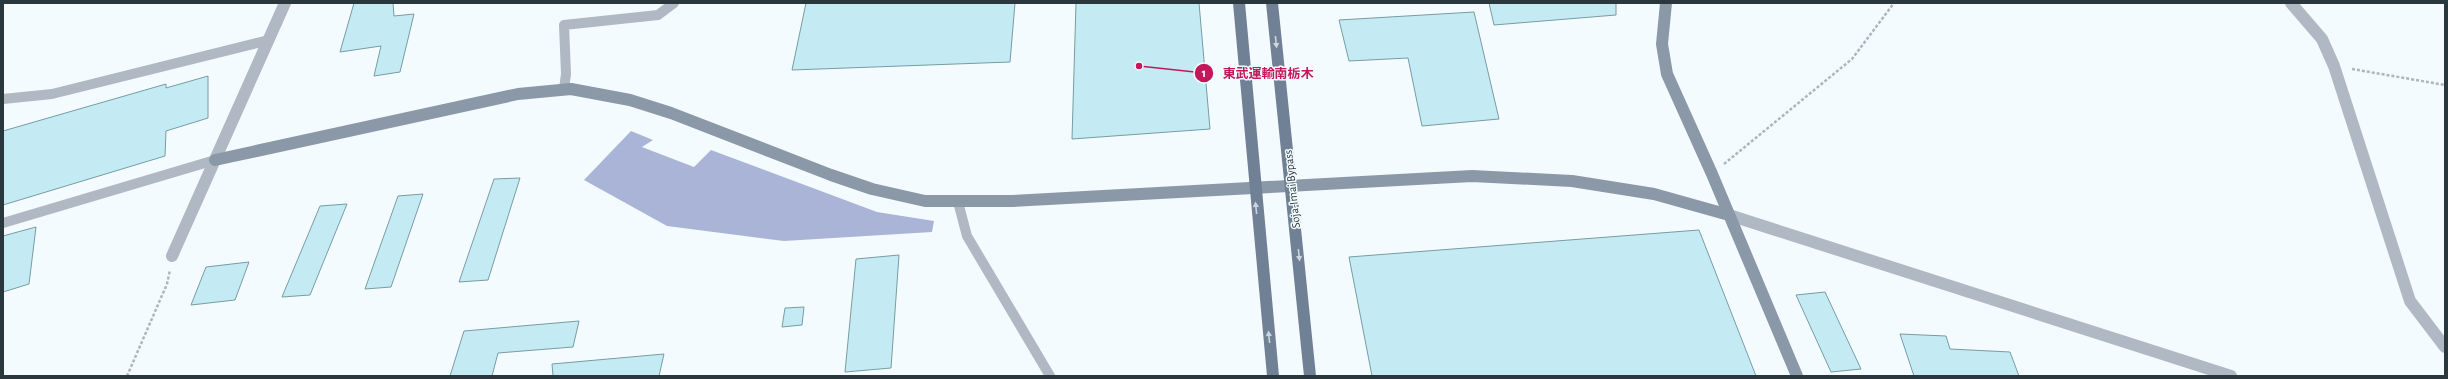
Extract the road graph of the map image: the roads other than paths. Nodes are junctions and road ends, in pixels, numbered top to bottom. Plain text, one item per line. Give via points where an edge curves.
1 (285, 3) edge
2 (674, 3) edge
3 (1239, 3) edge
4 (1272, 3) edge
5 (1666, 3) edge
6 (2292, 3) edge
7 (269, 40) junction
8 (564, 89) junction
9 (3, 99) edge
10 (215, 160) junction
11 (1292, 187) junction
12 (1254, 189) junction
13 (958, 202) junction
14 (1729, 215) junction
15 (3, 223) edge
16 (172, 256) road end
17 (2445, 347) edge
18 (1050, 376) edge
19 (1273, 376) edge
20 (1310, 376) edge
21 (1797, 376) edge
22 (2231, 376) edge

1 - 7 street
2 - 8 lane via 658,15 564,25
3 - 12 main road
4 -> 11 main road, Soja-Imai Bypass
5 - 14 street via 1662,44 1667,74
6 - 17 street via 2322,39 2334,66 2410,301
7 - 9 lane via 52,94
7 - 10 street
8 - 10 street via 499,100
8 - 13 street via 586,90 651,106 875,190 916,199
10 - 15 lane
10 - 16 street
11 - 12 street
11 - 14 street via 1472,176 1572,180 1654,194
11 -> 20 main road, Soja-Imai Bypass
12 - 13 street
19 -> 12 main road
13 - 18 lane via 967,236
14 - 21 street
14 - 22 street

